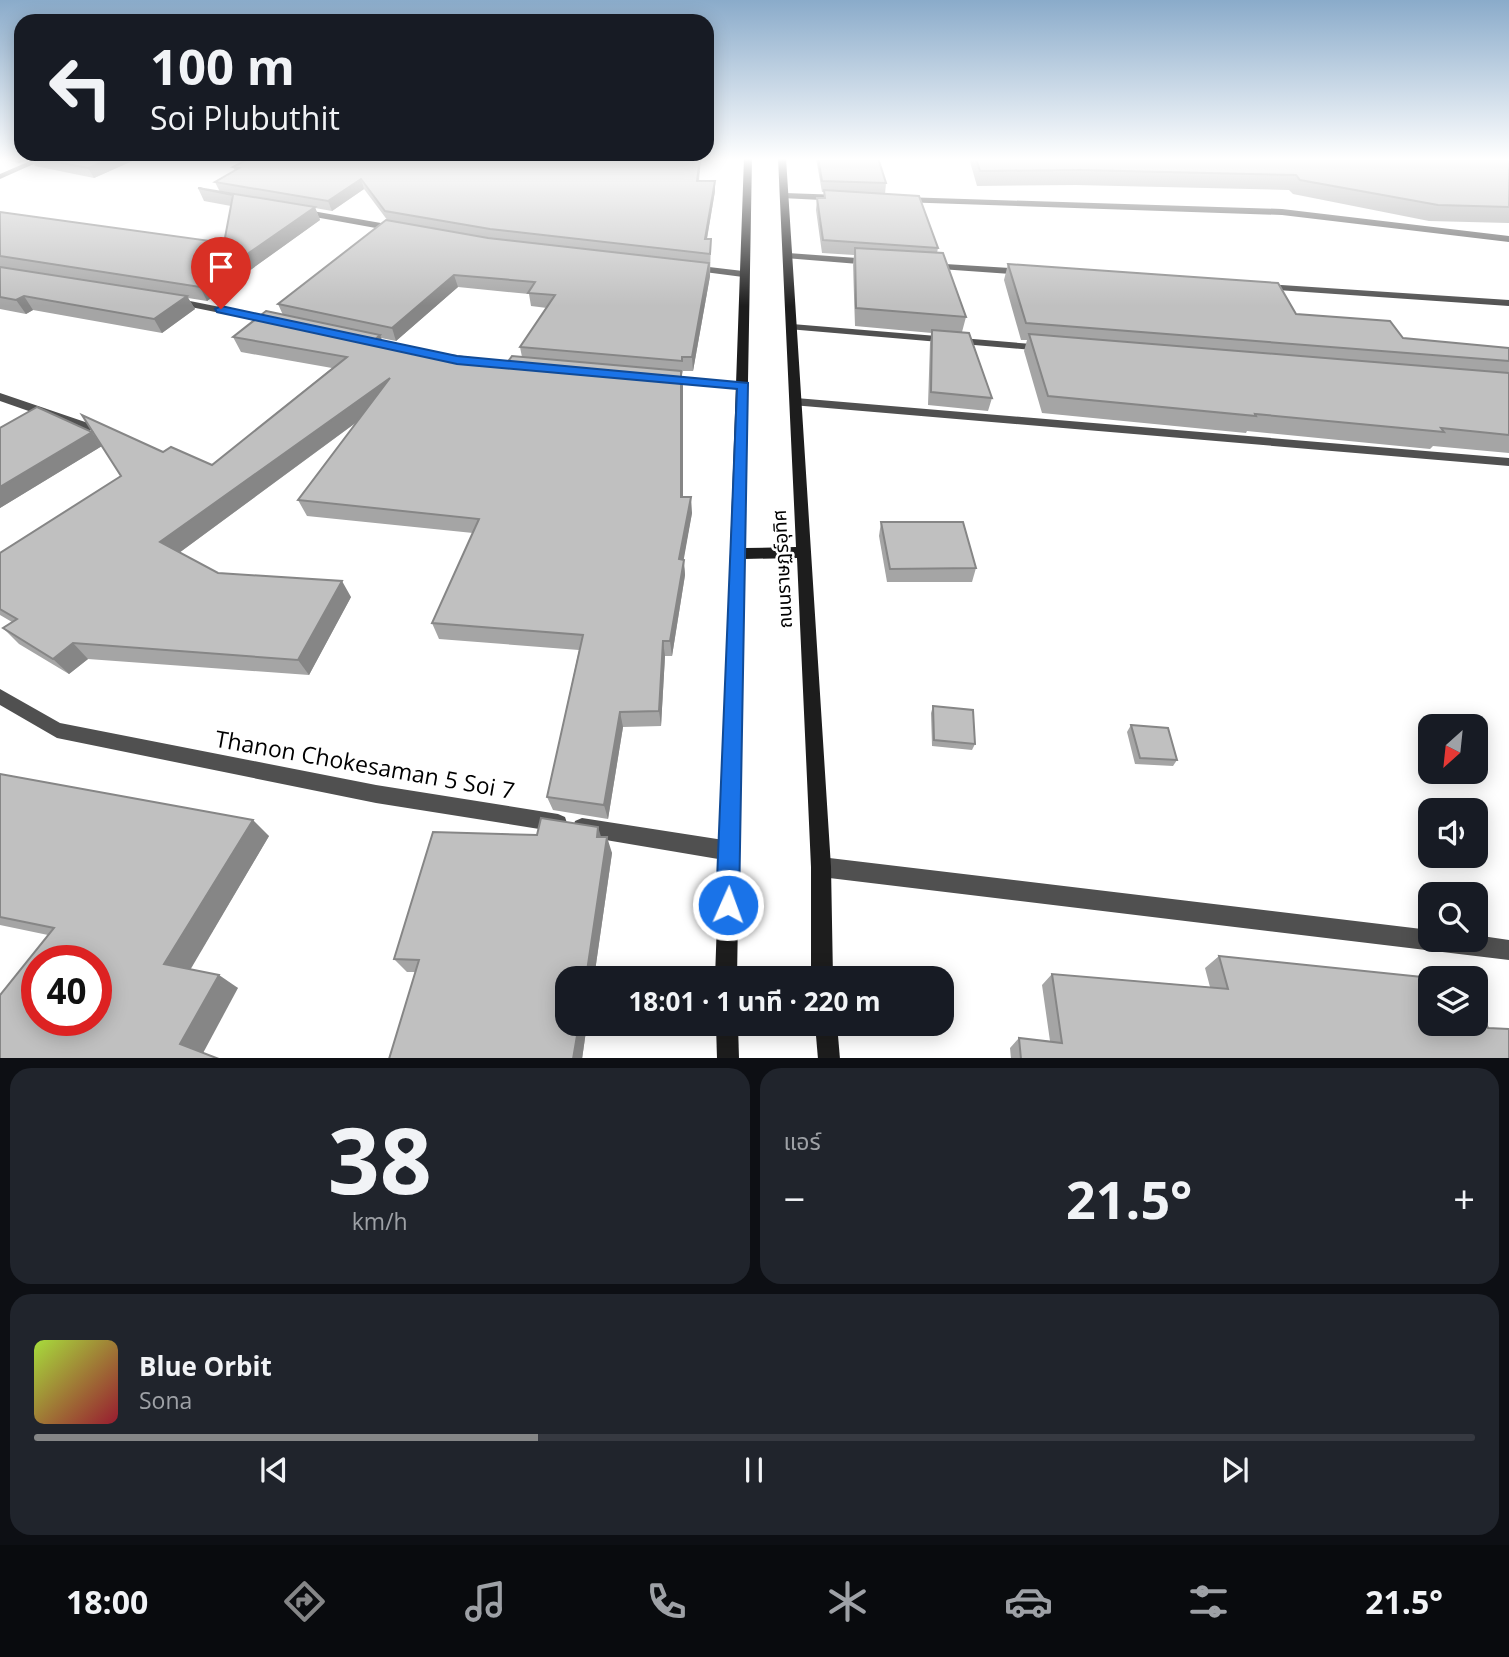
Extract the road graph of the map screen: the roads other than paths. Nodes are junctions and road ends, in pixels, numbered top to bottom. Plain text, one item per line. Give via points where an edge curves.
1 (746, 207) edge
2 (786, 207) edge
3 (1133, 207) edge
4 (292, 210) edge
5 (412, 231) edge
6 (1509, 239) edge
7 (788, 256) junction
8 (885, 263) edge
9 (913, 264) edge
10 (677, 266) edge
11 (1038, 273) edge
12 (743, 274) junction
13 (1259, 287) edge
14 (156, 298) edge
15 (1509, 303) edge
16 (292, 325) edge
17 (792, 327) junction
18 (356, 339) edge
19 (1054, 348) edge
20 (432, 355) edge
21 (648, 377) edge
22 (743, 386) junction
23 (0, 397) edge
24 (796, 402) junction
25 (87, 427) edge
26 (1509, 461) edge
27 (803, 552) junction
28 (738, 554) junction
29 (0, 696) edge
30 (730, 850) junction
31 (821, 867) junction
32 (1509, 950) edge
33 (726, 966) edge
34 (821, 966) edge
35 (727, 1036) edge
36 (828, 1036) edge
37 (728, 1058) edge
38 (830, 1058) edge

1 - 12 street, ถนนราษฏร์อุทิศ
2 - 7 street, ถนนราษฏร์อุทิศ
3 - 6 street via 1282,212
4 - 5 street
7 - 8 street
7 - 17 street, ถนนราษฏร์อุทิศ
9 - 11 street
10 - 12 street
12 - 22 street, ถนนราษฏร์อุทิศ
13 - 15 street
14 - 16 street
17 - 19 street
17 - 24 street, ถนนราษฏร์อุทิศ
18 - 20 street
21 - 22 street
22 - 28 street, ถนนราษฏร์อุทิศ
23 - 25 street
24 - 26 street
24 - 27 street, ถนนราษฏร์อุทิศ
27 - 28 street
27 - 31 street, ถนนราษฏร์อุทิศ
28 - 30 street, ถนนราษฏร์อุทิศ
29 - 30 street, Thanon Chokesaman 5 Soi 7 via 57,730 376,794
30 - 33 street, ถนนราษฏร์อุทิศ
31 - 32 street
31 - 34 street, ถนนราษฏร์อุทิศ
35 - 37 street
36 - 38 street

